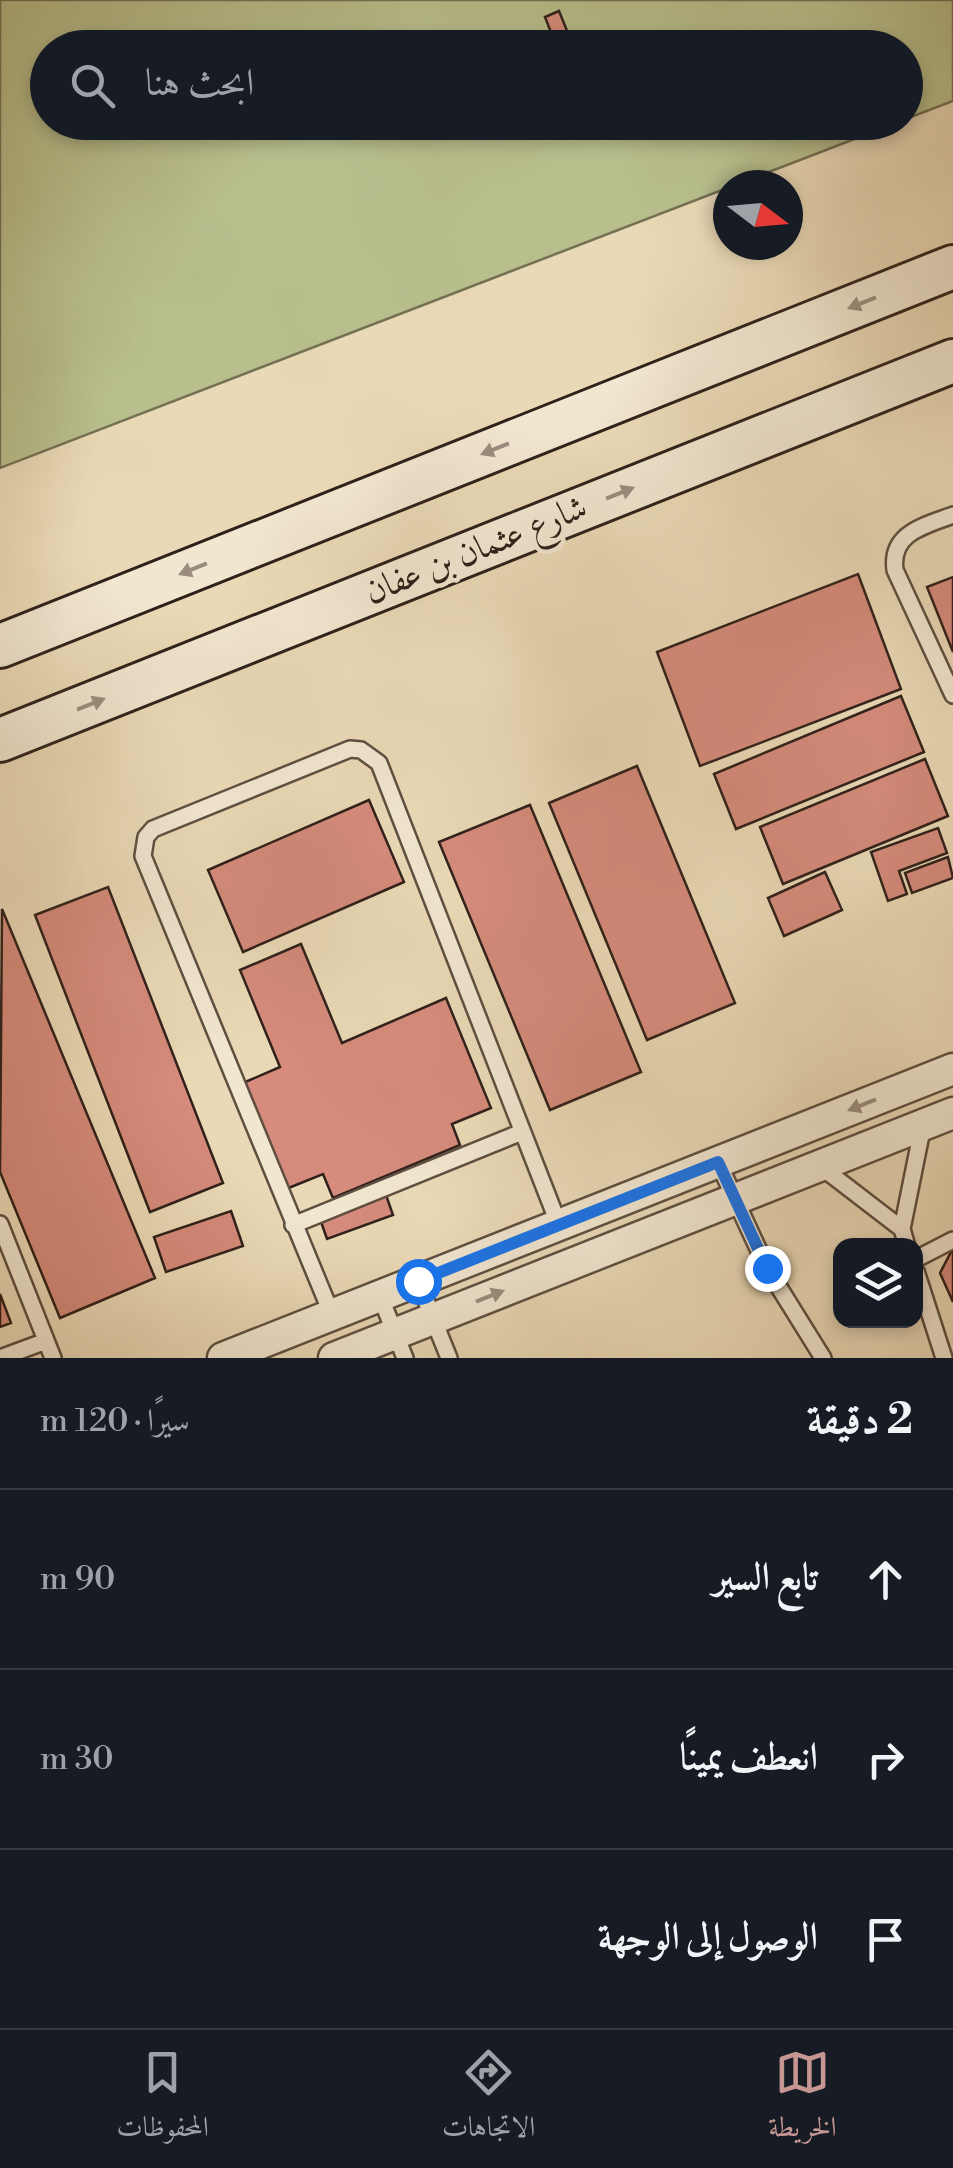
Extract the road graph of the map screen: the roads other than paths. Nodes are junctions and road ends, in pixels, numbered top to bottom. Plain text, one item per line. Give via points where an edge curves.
1 (953, 268) edge
2 (953, 361) edge
3 (953, 515) edge
4 (0, 646) edge
5 (953, 696) edge
6 (0, 740) edge
7 (953, 1069) edge
8 (953, 1113) edge
9 (924, 1124) junction
10 (522, 1132) junction
11 (718, 1162) junction
12 (820, 1166) junction
13 (735, 1200) junction
14 (0, 1224) edge
15 (293, 1225) junction
16 (560, 1225) junction
17 (902, 1229) junction
18 (905, 1238) edge
19 (953, 1240) edge
20 (923, 1255) edge
21 (418, 1281) junction
22 (923, 1293) edge
23 (380, 1296) junction
24 (332, 1315) junction
25 (433, 1319) junction
26 (46, 1340) junction
27 (400, 1346) edge
28 (0, 1358) edge
29 (53, 1358) edge
30 (224, 1358) edge
31 (334, 1358) edge
32 (449, 1358) edge
33 (823, 1358) edge
34 (944, 1358) edge

1 -> 4 main road
6 -> 2 main road, شارع عثمان بن عفان
3 - 5 lane via 909,532 893,557
7 -> 11 street
8 - 9 street
9 - 12 street
9 - 17 lane
10 - 15 lane
10 - 15 lane via 372,755 350,749 152,829 143,856
10 - 16 lane
11 - 13 lane
11 - 16 street
12 - 13 street
12 - 17 lane
25 -> 13 street
13 - 33 lane via 767,1268
14 - 26 lane
15 - 24 lane
16 - 21 street
17 - 18 lane
19 - 20 lane
21 - 23 street
21 - 25 lane
22 - 34 lane
23 - 24 street
23 - 27 lane
24 - 30 street
25 - 27 street
25 - 32 lane
26 - 28 lane
26 - 29 lane
27 - 31 street

